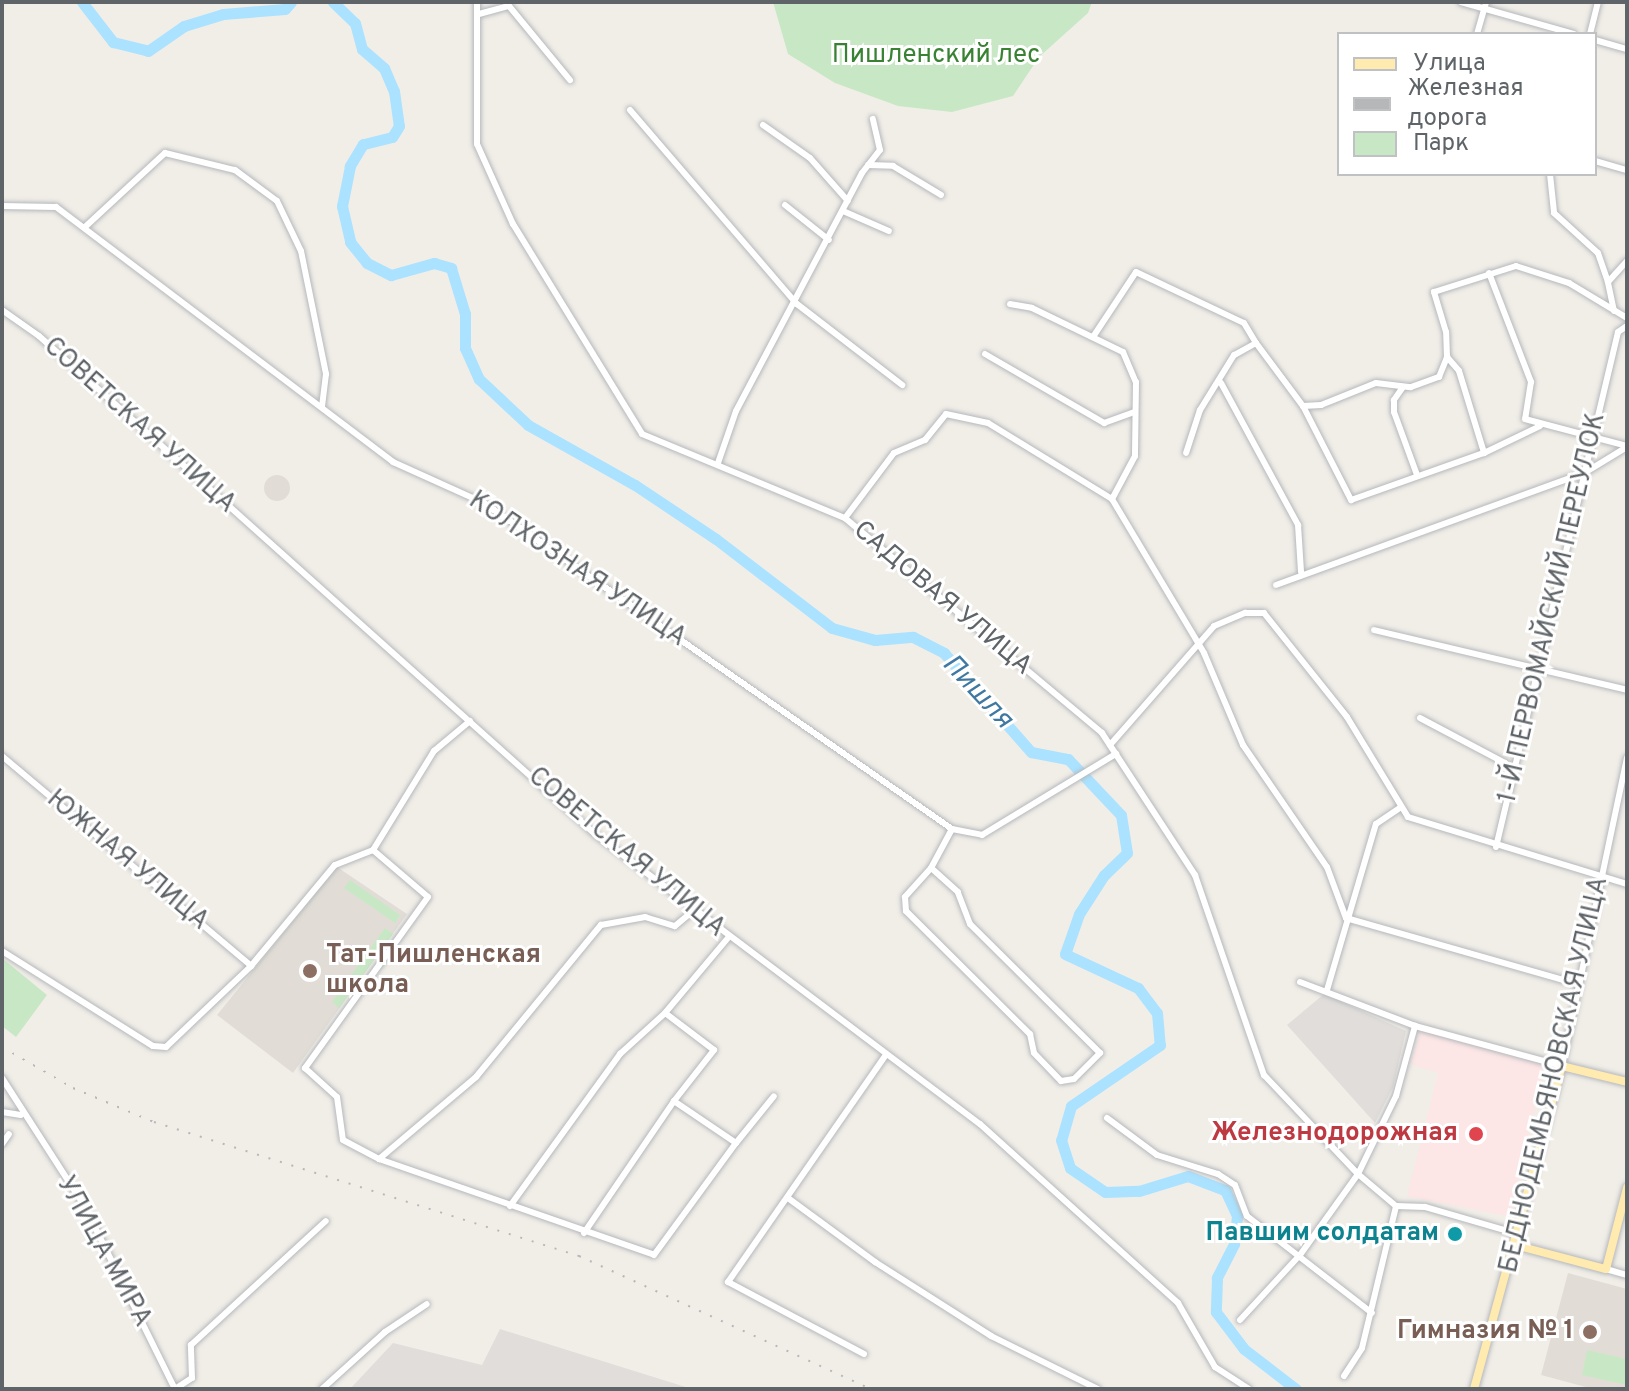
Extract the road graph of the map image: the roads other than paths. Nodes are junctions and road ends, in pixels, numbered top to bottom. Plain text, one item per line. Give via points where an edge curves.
1 (477, 2) edge
2 (1461, 2) edge
3 (1598, 2) edge
4 (1485, 5) edge
5 (479, 14) junction
6 (1478, 32) edge
7 (1568, 32) edge
8 (1590, 32) edge
9 (1597, 41) edge
10 (1627, 49) edge
11 (570, 80) dead end
12 (630, 110) dead end
13 (873, 119) dead end
14 (763, 125) dead end
15 (1597, 162) edge
16 (868, 165) junction
17 (1627, 170) edge
18 (1550, 176) edge
19 (941, 195) dead end
20 (848, 201) junction
21 (785, 205) dead end
22 (2, 206) edge
23 (843, 211) junction
24 (85, 227) junction
25 (889, 231) dead end
26 (829, 240) junction
27 (1627, 261) edge
28 (1489, 273) junction
29 (1608, 282) junction
30 (797, 304) junction
31 (1010, 304) dead end
32 (2, 310) edge
33 (1614, 311) junction
34 (1627, 318) edge
35 (1627, 326) edge
36 (1093, 337) junction
37 (1256, 343) junction
38 (985, 354) dead end
39 (1447, 357) junction
40 (1221, 383) junction
41 (902, 385) dead end
42 (1403, 387) junction
43 (1303, 406) junction
44 (322, 407) junction
45 (1135, 412) junction
46 (1540, 426) junction
47 (1594, 438) junction
48 (1627, 446) edge
49 (1186, 453) dead end
50 (1484, 453) junction
51 (718, 463) junction
52 (1586, 472) junction
53 (1417, 475) junction
54 (1112, 499) junction
55 (845, 518) junction
56 (1301, 572) junction
57 (1276, 585) dead end
58 (1374, 630) dead end
59 (1199, 645) junction
60 (1538, 670) junction
61 (1627, 690) edge
62 (1420, 718) dead end
63 (470, 721) junction
64 (1110, 745) junction
65 (1116, 754) junction
66 (2, 756) edge
67 (1627, 758) edge
68 (1514, 774) junction
69 (1400, 808) junction
70 (952, 829) junction
71 (1496, 847) junction
72 (373, 850) junction
73 (931, 868) junction
74 (1602, 878) junction
75 (1627, 884) edge
76 (693, 911) junction
77 (1349, 919) junction
78 (728, 938) junction
79 (2, 951) edge
80 (251, 966) junction
81 (1300, 982) dead end
82 (1578, 984) junction
83 (1327, 990) junction
84 (665, 1013) junction
85 (1415, 1026) junction
86 (885, 1056) junction
87 (1562, 1066) junction
88 (2, 1078) edge
89 (1627, 1082) edge
90 (774, 1096) dead end
91 (674, 1101) junction
92 (2, 1112) edge
93 (21, 1115) junction
94 (1107, 1118) dead end
95 (9, 1134) dead end
96 (736, 1143) junction
97 (2, 1144) edge
98 (379, 1159) junction
99 (1358, 1174) junction
100 (1627, 1188) edge
101 (788, 1198) junction
102 (510, 1206) junction
103 (1396, 1206) junction
104 (326, 1221) dead end
105 (584, 1233) junction
106 (1518, 1234) junction
107 (1515, 1245) junction
108 (1300, 1255) junction
109 (1606, 1269) junction
110 (1627, 1275) edge
111 (427, 1304) dead end
112 (1372, 1313) junction
113 (1240, 1320) dead end
114 (864, 1354) dead end
115 (1344, 1376) dead end
116 (175, 1389) edge
117 (322, 1389) edge
118 (1098, 1389) edge
119 (1249, 1389) edge
120 (1474, 1389) edge

1 - 5 street, САДОВАЯ УЛИЦА
2 - 4 street
3 - 8 street
4 - 6 street
4 - 7 street
5 - 11 street via 509,6
5 - 51 street, САДОВАЯ УЛИЦА via 477,144 513,224 642,434
9 - 10 street
12 - 30 street
13 - 16 street via 880,150
14 - 20 street via 810,158
15 - 17 street
16 - 19 street via 893,166
16 - 20 street
18 - 29 street via 1554,213 1598,253
20 - 23 street
21 - 26 street
22 - 24 street, КОЛХОЗНАЯ УЛИЦА via 56,207
23 - 25 street
23 - 26 street
24 - 44 street, КОЛХОЗНАЯ УЛИЦА
24 - 44 street via 165,153 235,170 277,201 301,251 326,374
26 - 30 street
27 - 29 street
28 - 33 street via 1516,266 1569,283
28 - 39 street via 1434,292
28 - 46 street via 1531,382 1523,414
29 - 33 street
30 - 41 street
30 - 51 street via 736,411
31 - 36 street via 1032,308
32 - 63 street, СОВЕТСКАЯ УЛИЦА via 39,336
33 - 34 street
35 - 47 street, 1-Й ПЕРВОМАЙСКИЙ ПЕРЕУЛОК via 1618,332
36 - 37 street via 1136,272 1244,323
36 - 45 street via 1123,352 1136,382
37 - 40 street via 1234,355
37 - 43 street
38 - 45 street via 1104,423
39 - 42 street via 1439,377
39 - 50 street via 1459,371
40 - 49 street via 1200,410
40 - 56 street via 1298,525
42 - 43 street via 1376,383 1321,405
42 - 53 street via 1394,400 1394,412
43 - 53 street via 1351,500
44 - 70 street, КОЛХОЗНАЯ УЛИЦА via 393,462 484,503
45 - 54 street via 1135,456
46 - 47 street
46 - 50 street
47 - 48 street
47 - 52 street, 1-Й ПЕРВОМАЙСКИЙ ПЕРЕУЛОК
48 - 52 street
50 - 53 street
51 - 55 street, САДОВАЯ УЛИЦА
52 - 56 street via 1360,558
52 - 60 street, 1-Й ПЕРВОМАЙСКИЙ ПЕРЕУЛОК
54 - 55 street via 988,423 946,414 925,440 894,453
54 - 59 street
55 - 64 street, САДОВАЯ УЛИЦА
56 - 57 street
58 - 60 street
59 - 64 street
59 - 69 street via 1214,626 1245,613 1273,619 1347,717
59 - 77 street via 1243,745 1327,867
60 - 61 street
60 - 68 street, 1-Й ПЕРВОМАЙСКИЙ ПЕРЕУЛОК
62 - 68 street via 1505,763
63 - 72 street via 434,751
63 - 76 street, СОВЕТСКАЯ УЛИЦА via 595,834
64 - 65 street, САДОВАЯ УЛИЦА
65 - 70 street via 982,835
65 - 99 street, САДОВАЯ УЛИЦА via 1195,875 1264,1075
66 - 80 street, ЮЖНАЯ УЛИЦА
67 - 74 street, БЕДНОДЕМЬЯНОВСКАЯ УЛИЦА
68 - 71 street, 1-Й ПЕРВОМАЙСКИЙ ПЕРЕУЛОК
69 - 71 street via 1408,817
69 - 77 street via 1376,824
70 - 73 street
71 - 74 street
72 - 80 street via 335,865
72 - 98 street via 428,897 305,1068 337,1097 343,1140
73 - 73 street via 958,892 970,924 1100,1053 1074,1079 1061,1081 1034,1053 1030,1034 906,911 905,897
74 - 75 street
74 - 82 street, БЕДНОДЕМЬЯНОВСКАЯ УЛИЦА
76 - 78 street, СОВЕТСКАЯ УЛИЦА
76 - 98 street via 675,926 645,917 601,925 476,1077
77 - 82 street
77 - 83 street
78 - 84 street
78 - 86 street, СОВЕТСКАЯ УЛИЦА
79 - 80 street via 153,1046 175,1041
81 - 83 street
82 - 87 street, БЕДНОДЕМЬЯНОВСКАЯ УЛИЦА
83 - 85 street
84 - 91 street via 714,1050
84 - 102 street via 620,1054
85 - 87 street
85 - 99 street via 1396,1096
86 - 101 street
86 - 119 street, СОВЕТСКАЯ УЛИЦА via 980,1124 1178,1303 1215,1367
87 - 89 main road
87 - 106 main road, БЕДНОДЕМЬЯНОВСКАЯ УЛИЦА
88 - 93 street, УЛИЦА МИРА
90 - 96 street
91 - 96 street
91 - 105 street
92 - 93 street
93 - 116 street, УЛИЦА МИРА via 85,1207
94 - 108 street via 1157,1155 1218,1174 1235,1185 1247,1216
95 - 97 street
96 - 105 street via 654,1255
98 - 102 street
99 - 103 street, САДОВАЯ УЛИЦА
99 - 108 street
100 - 109 main road
101 - 114 street via 728,1282
101 - 118 street via 875,1262 991,1336
102 - 105 street
103 - 106 street via 1425,1207
103 - 112 street
104 - 116 street via 191,1345 192,1378
106 - 107 main road, БЕДНОДЕМЬЯНОВСКАЯ УЛИЦА
107 - 109 main road
107 - 120 main road, БЕДНОДЕМЬЯНОВСКАЯ УЛИЦА
108 - 112 street
108 - 113 street
109 - 110 street
111 - 117 street via 385,1332
112 - 115 street via 1362,1348

